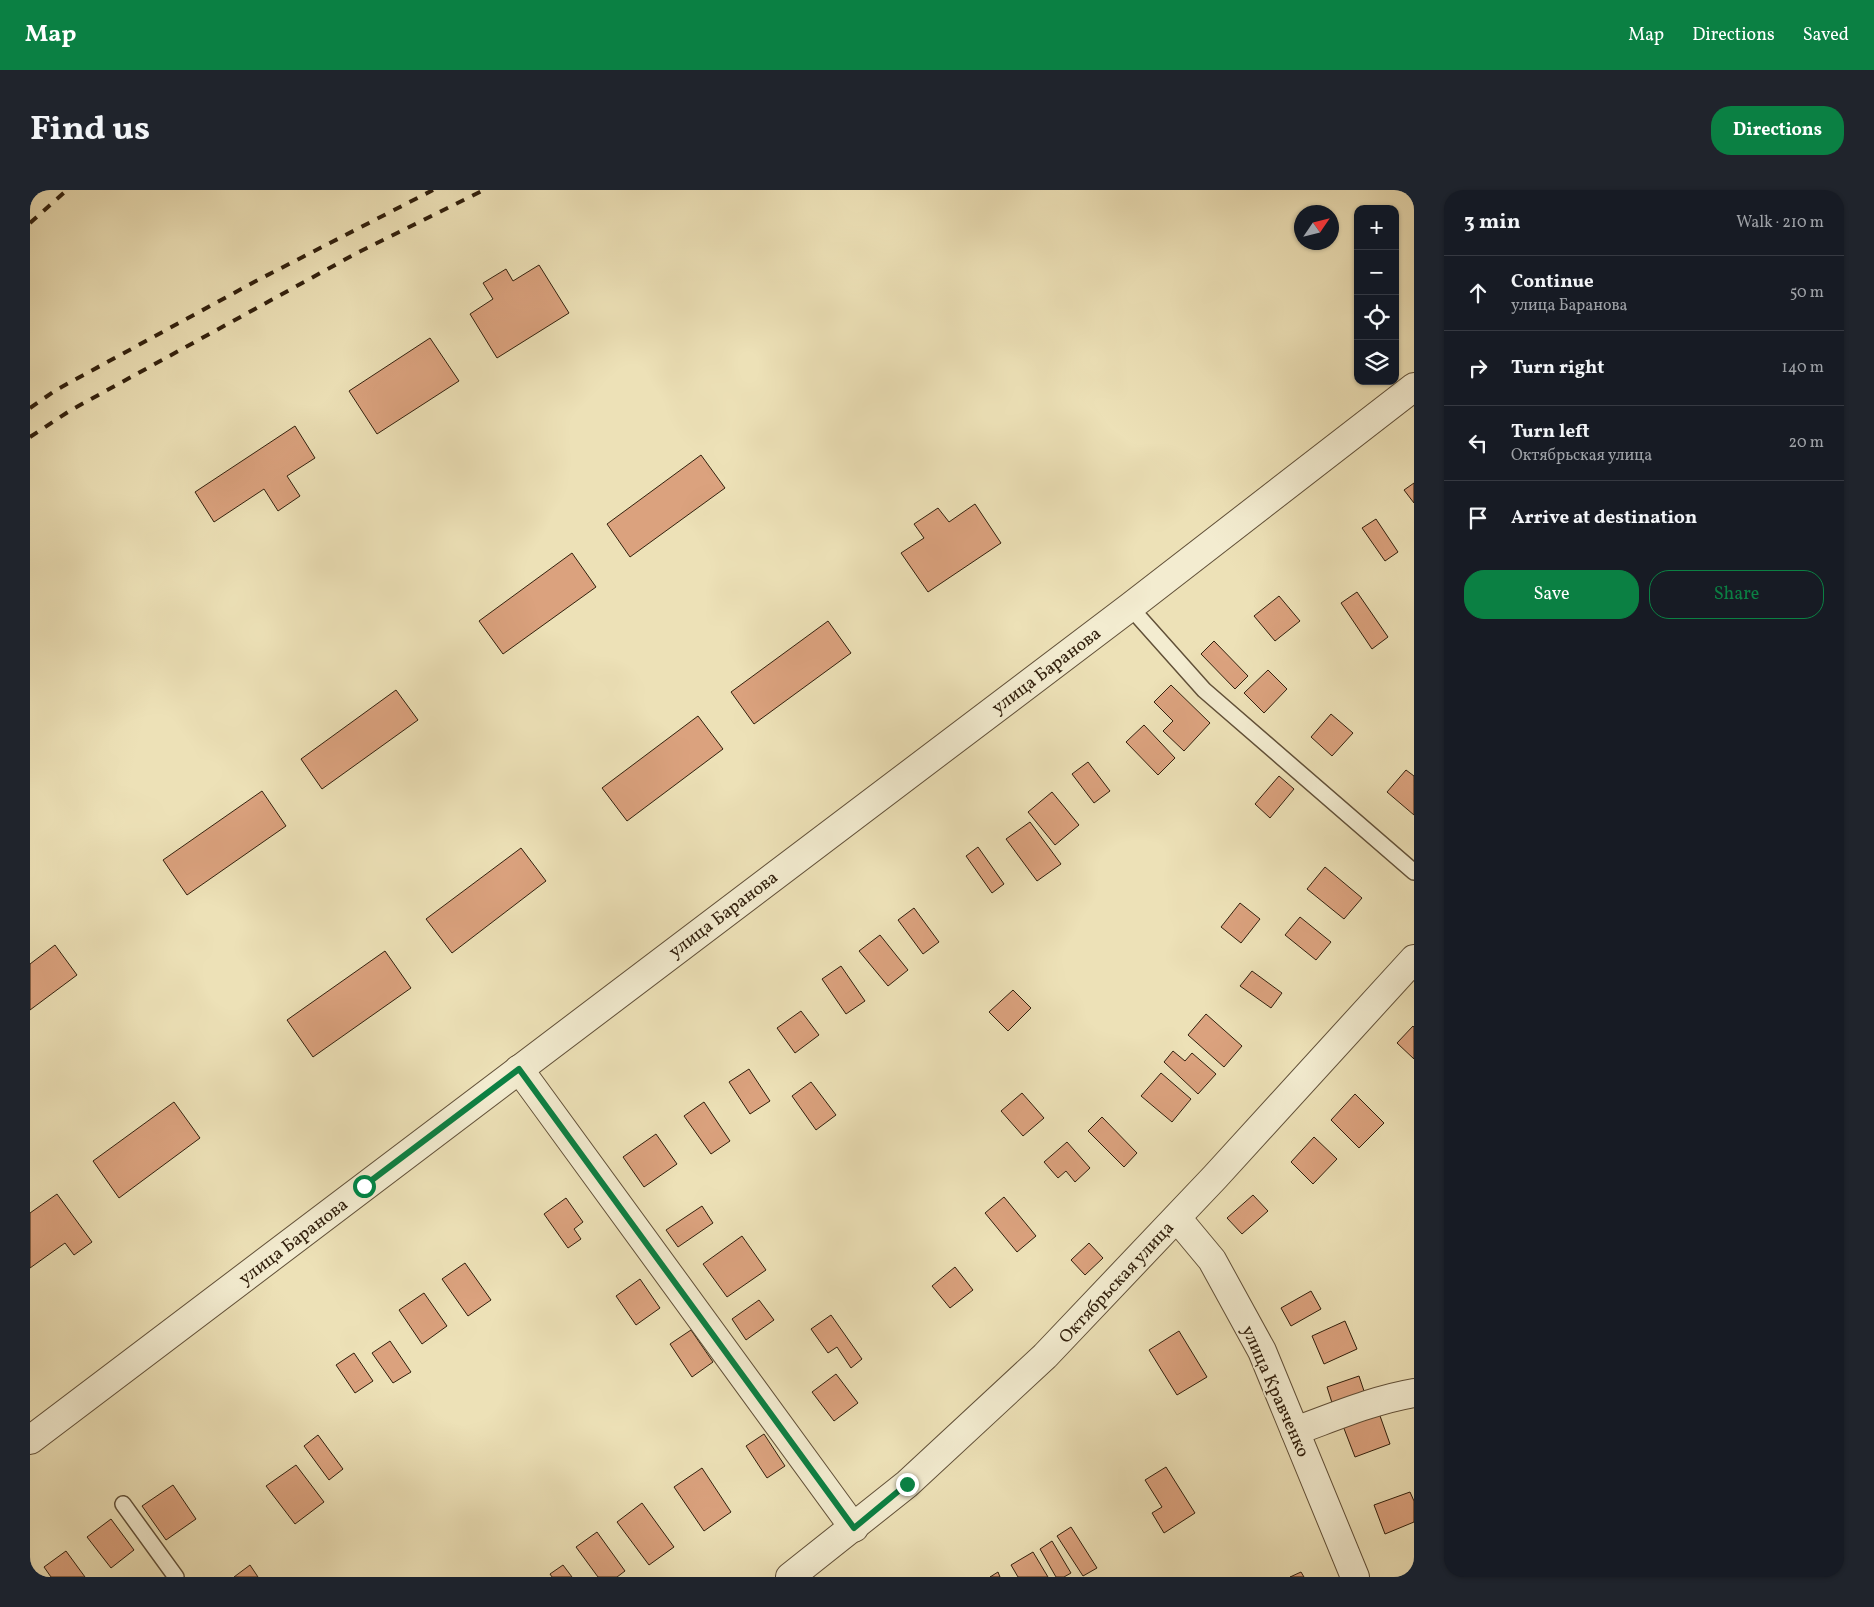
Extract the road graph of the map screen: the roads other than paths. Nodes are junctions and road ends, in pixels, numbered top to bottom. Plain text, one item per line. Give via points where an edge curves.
1 (1414, 387) edge
2 (1130, 607) junction
3 (1414, 872) edge
4 (1414, 960) edge
5 (519, 1069) junction
6 (1177, 1218) junction
7 (1414, 1394) edge
8 (1295, 1431) junction
9 (30, 1440) edge
10 (123, 1504) dead end
11 (854, 1528) junction
12 (176, 1577) edge
13 (790, 1577) edge
14 (1354, 1577) edge

1 - 2 street, улица Баранова
2 - 3 lane via 1204,690
2 - 5 street, улица Баранова
4 - 6 street, Октябрьская улица
5 - 9 street, улица Баранова
5 - 11 street
6 - 8 street, улица Кравченко via 1217,1269 1262,1351
6 - 11 street, Октябрьская улица via 1045,1356 907,1484
7 - 8 street
8 - 14 street, улица Кравченко
10 - 12 lane
11 - 13 street, Октябрьская улица

